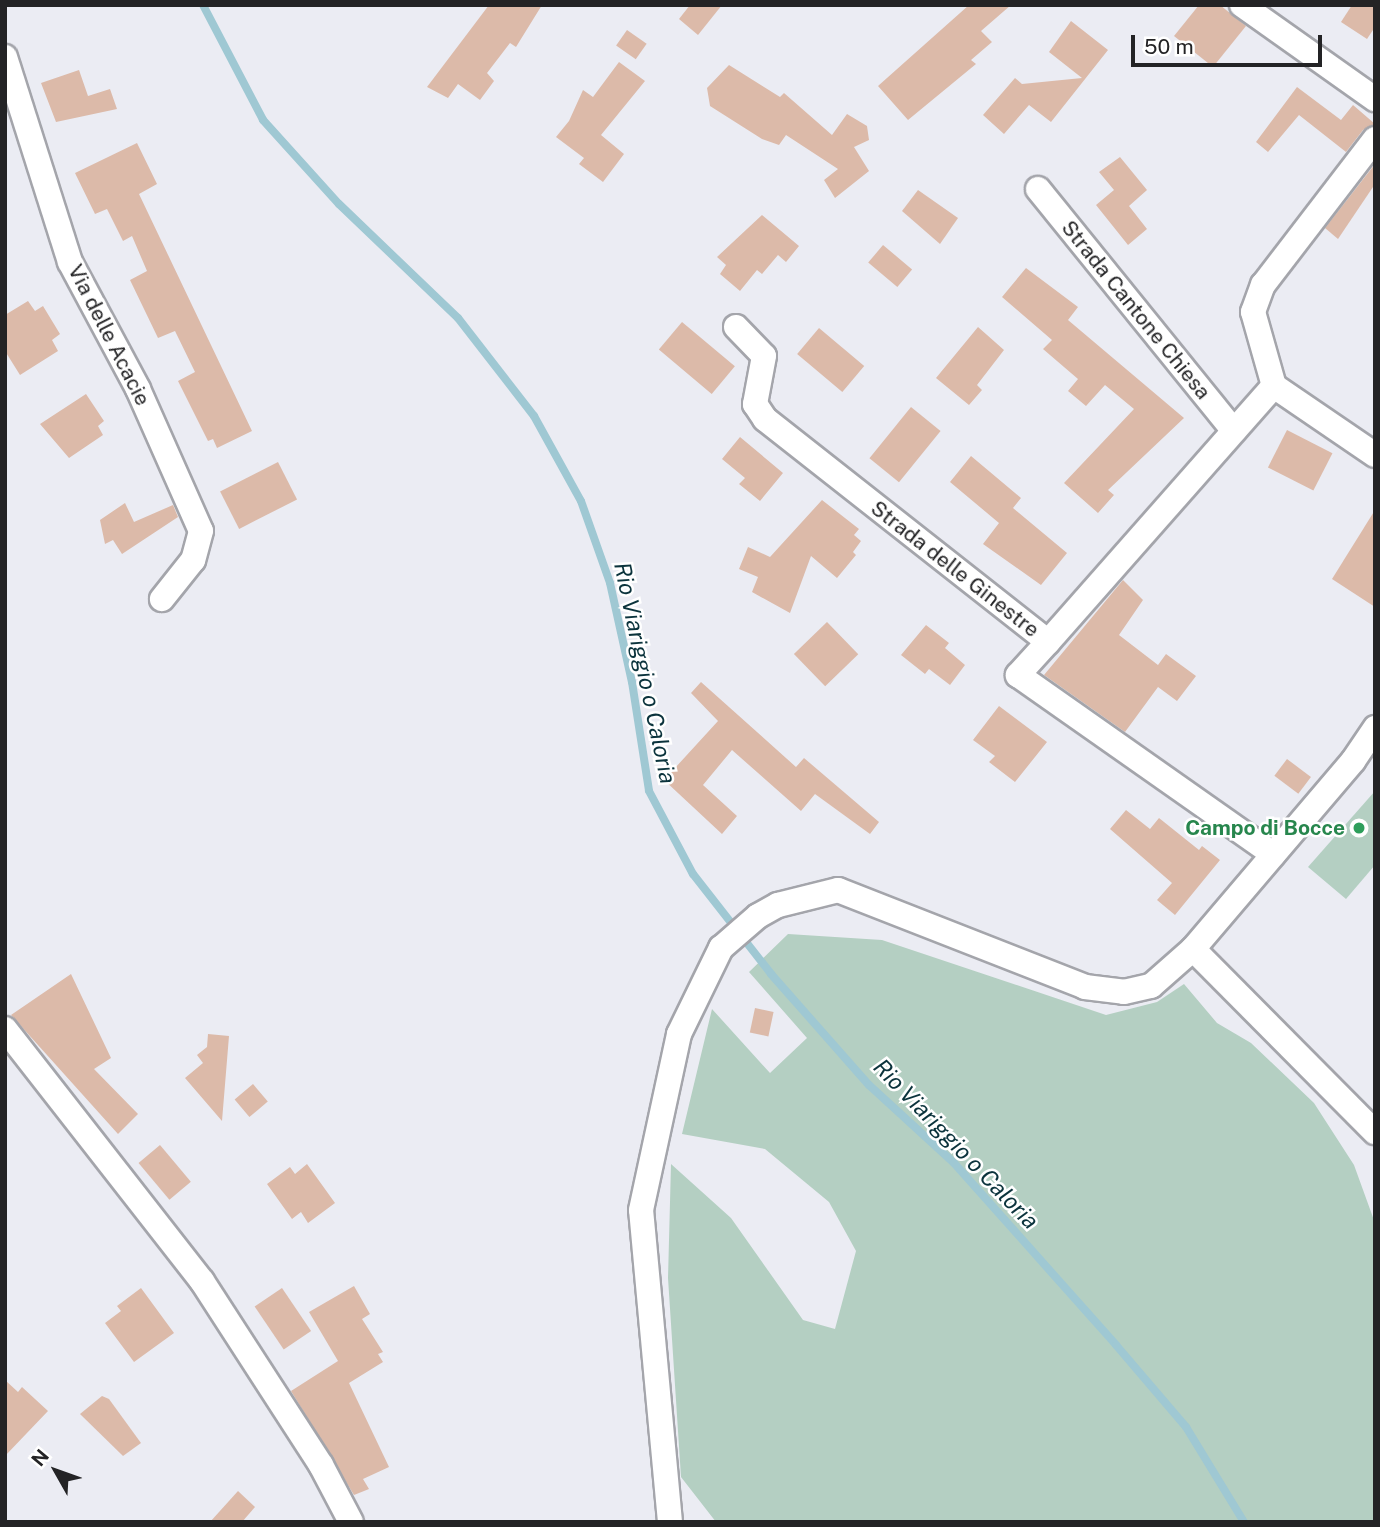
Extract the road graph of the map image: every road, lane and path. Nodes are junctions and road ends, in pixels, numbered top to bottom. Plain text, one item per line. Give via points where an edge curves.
1 (1242, 5) edge
2 (5, 58) edge
3 (1375, 99) edge
4 (1375, 139) edge
5 (1038, 189) dead end
6 (736, 327) dead end
7 (1275, 386) junction
8 (1234, 431) junction
9 (1375, 455) edge
10 (162, 599) dead end
11 (1048, 642) junction
12 (1375, 728) edge
13 (1273, 854) junction
14 (1193, 948) junction
15 (5, 1029) edge
16 (1375, 1132) edge
17 (351, 1522) edge
18 (670, 1522) edge

1 - 3 street
2 - 10 street, Via delle Acacie via 70,262 138,389 201,531 193,561
4 - 7 street via 1263,285 1253,312
5 - 8 street, Strada Cantone Chiesa
6 - 11 street, Strada delle Ginestre via 764,356 755,404 765,419
7 - 8 street
7 - 9 street
8 - 11 street
11 - 13 street, Strada delle Ginestre via 1018,675
12 - 13 street
13 - 14 street
14 - 16 street
14 - 18 street via 1151,986 1124,992 1085,987 838,890 778,905 721,948 680,1034 641,1210
15 - 17 street via 202,1281 321,1465

